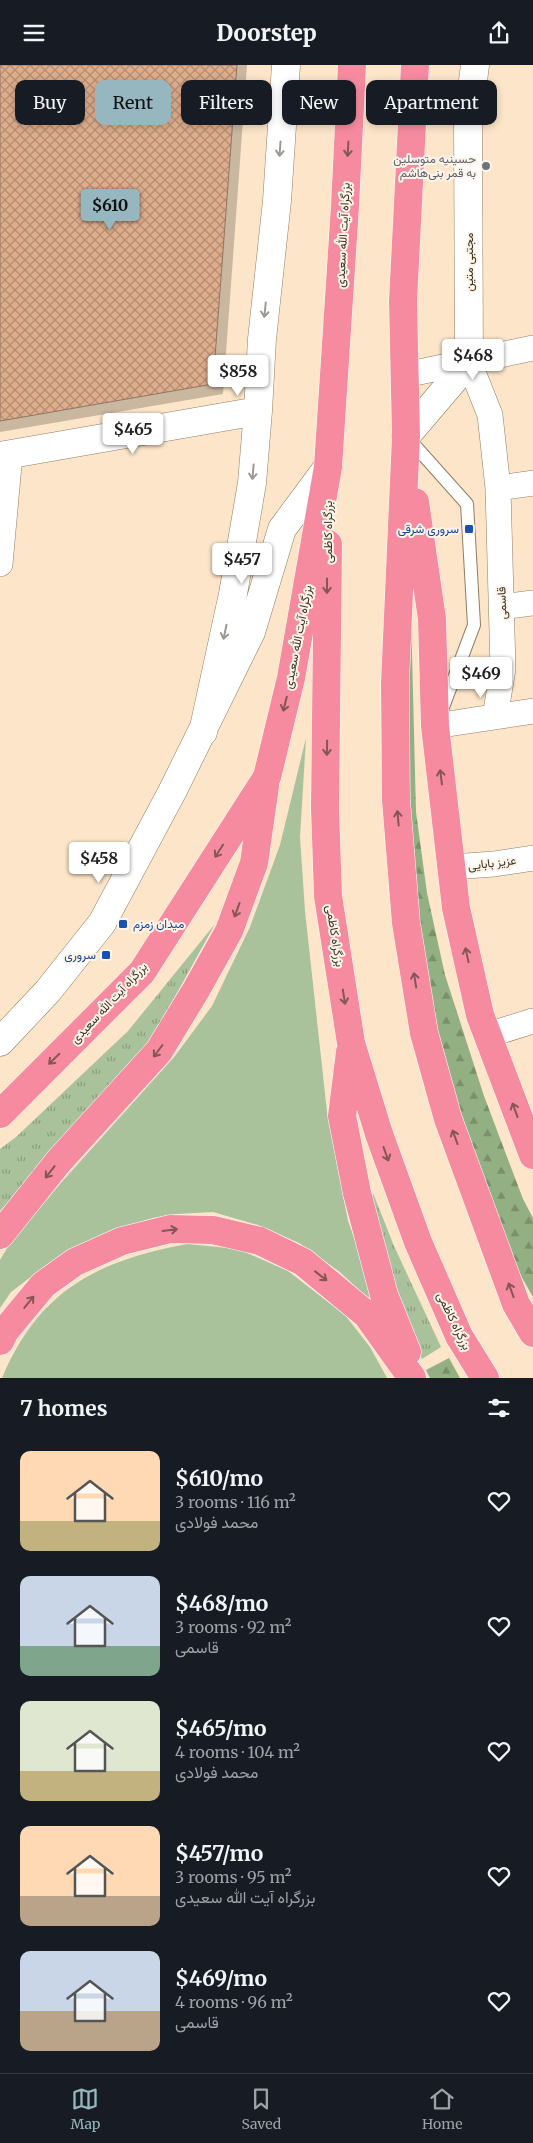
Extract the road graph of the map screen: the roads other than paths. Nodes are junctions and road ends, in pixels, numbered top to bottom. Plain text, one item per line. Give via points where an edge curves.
1 (286, 65) edge
2 (352, 65) edge
3 (415, 65) edge
4 (474, 65) edge
5 (533, 348) edge
6 (469, 362) junction
7 (405, 375) junction
8 (258, 411) junction
9 (406, 436) junction
10 (5, 455) edge
11 (328, 467) junction
12 (533, 483) edge
13 (498, 488) junction
14 (0, 564) edge
15 (533, 603) edge
16 (502, 607) junction
17 (533, 711) edge
18 (495, 717) junction
19 (435, 726) junction
20 (203, 732) junction
21 (267, 777) junction
22 (533, 857) edge
23 (452, 867) junction
24 (533, 1021) edge
25 (488, 1035) junction
26 (0, 1042) edge
27 (351, 1043) junction
28 (0, 1113) edge
29 (533, 1155) edge
30 (0, 1235) edge
31 (533, 1333) edge
32 (0, 1341) edge
33 (412, 1378) edge
34 (418, 1378) edge
35 (485, 1378) edge

1 -> 8 street
2 -> 11 highway, بزرگراه آیت الله سعیدی
3 - 7 highway via 403,301
4 - 6 street, مجتبی متین via 468,120
5 - 6 street
6 - 7 street
6 - 9 street
6 - 13 street, قاسمی via 490,415
7 - 9 highway
8 - 10 street
8 -> 20 street via 252,483 233,594
9 - 19 highway via 432,619
9 - 19 lane via 467,504 474,625
31 -> 9 highway via 516,1304 448,1119 424,1033 406,923 396,800 395,683
10 - 14 street
11 - 20 street via 282,529 250,632
11 -> 21 highway, بزرگراه آیت الله سعیدی via 291,678
11 -> 27 highway, بزرگراه کاظمی via 325,808 328,896
12 - 13 street
13 - 16 street, قاسمی
15 - 16 street
16 - 18 street, قاسمی via 503,669
17 - 18 street
18 - 19 street
23 -> 19 highway
20 - 26 street via 102,923 48,991
21 -> 28 highway, بزرگراه آیت الله سعیدی via 142,972
21 -> 30 highway via 254,863 229,931 196,990 159,1051 59,1161
22 - 23 street, عزیز بابایی
25 -> 23 highway via 480,1015 456,908
24 - 25 street
29 -> 25 highway
27 - 34 highway via 342,1116 357,1193 384,1295
27 -> 35 highway, بزرگراه کاظمی via 379,1134 418,1242 459,1336
32 -> 33 highway via 43,1285 75,1262 122,1241 170,1229 213,1230 260,1241 303,1262 368,1315

